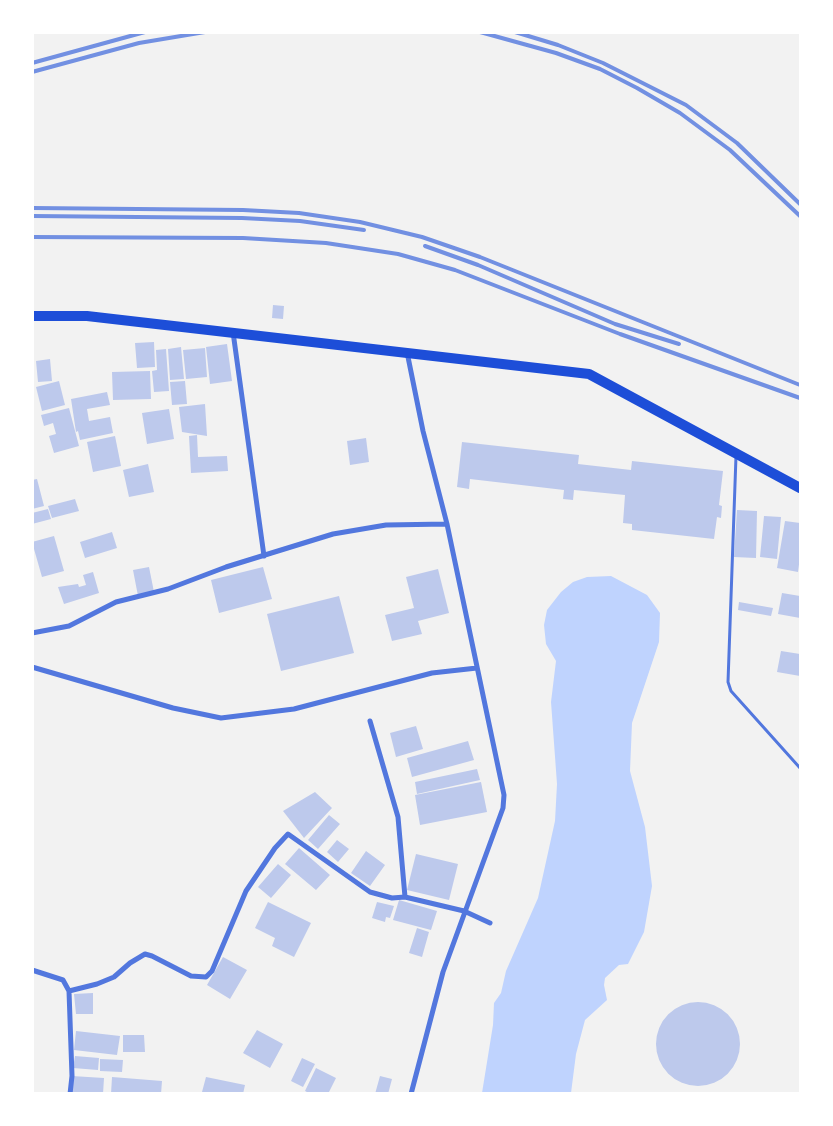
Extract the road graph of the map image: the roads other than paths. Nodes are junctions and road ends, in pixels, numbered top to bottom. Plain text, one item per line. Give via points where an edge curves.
1 (32, 316) edge
2 (233, 332) junction
3 (407, 352) junction
4 (736, 453) junction
5 (800, 488) edge
6 (447, 524) junction
7 (264, 556) junction
8 (32, 633) edge
9 (32, 667) edge
10 (478, 668) junction
11 (370, 721) dead end
12 (800, 768) edge
13 (405, 897) junction
14 (464, 911) junction
15 (490, 922) dead end
16 (32, 970) edge
17 (69, 991) junction
18 (70, 1094) edge
19 (411, 1094) edge

1 - 2 main road via 87,316
2 - 3 main road
2 - 7 street
3 - 4 main road via 589,374
3 - 6 street
4 - 5 main road
4 - 12 lane via 728,682 731,691
6 - 7 street via 386,525 333,534
6 - 10 street
7 - 8 street via 168,589 116,602 69,626
9 - 10 street via 174,708 221,718 294,709 432,672
10 - 14 street via 504,795 503,808
11 - 13 street via 398,817
13 - 14 street
13 - 17 street via 392,898 370,892 288,834 246,890 212,972 206,977 191,976 145,954 114,977
14 - 15 street
14 - 19 street via 443,972
16 - 17 street via 62,980
17 - 18 street

